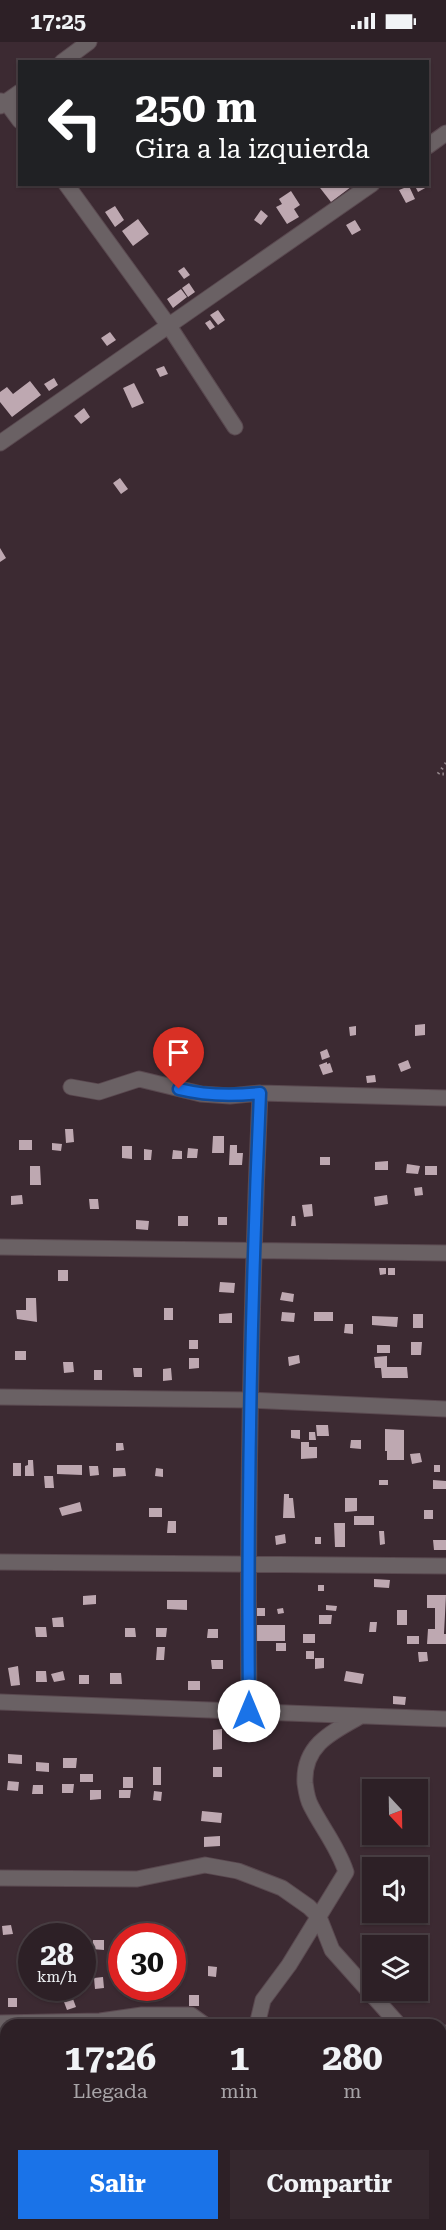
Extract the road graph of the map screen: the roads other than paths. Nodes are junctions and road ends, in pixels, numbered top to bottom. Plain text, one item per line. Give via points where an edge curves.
1 (89, 42) edge
2 (65, 60) edge
3 (18, 93) edge
4 (2, 103) edge
5 (18, 119) edge
6 (446, 133) edge
7 (429, 145) edge
8 (67, 186) edge
9 (369, 186) edge
10 (169, 326) junction
11 (235, 427) dead end
12 (0, 443) edge
13 (70, 1087) dead end
14 (260, 1093) junction
15 (446, 1098) edge
16 (0, 1247) edge
17 (253, 1251) junction
18 (446, 1253) edge
19 (0, 1397) edge
20 (251, 1400) junction
21 (446, 1408) edge
22 (0, 1562) edge
23 (247, 1563) junction
24 (446, 1566) edge
25 (0, 1702) edge
26 (249, 1711) junction
27 (361, 1716) junction
28 (446, 1719) edge
29 (0, 1878) edge
30 (319, 1917) junction
31 (108, 2019) edge
32 (197, 2019) edge
33 (258, 2019) edge
34 (394, 2019) edge

1 - 2 street
3 - 4 street
4 - 5 street
6 - 7 street
8 - 10 street
9 - 10 street
10 - 11 street
10 - 12 street
13 - 14 street via 99,1092 139,1079 201,1094
14 - 15 street
14 - 17 street
16 - 17 street
17 - 18 street
17 - 20 street
19 - 20 street
20 - 21 street
20 - 23 street
22 - 23 street
23 - 24 street
23 - 26 street
25 - 26 street
26 - 27 street
27 - 28 street
27 - 30 street via 330,1733 312,1750 304,1769 309,1804 341,1856 346,1872
29 - 30 street via 137,1879 205,1865 238,1871 282,1888
30 - 33 street via 263,2000
30 - 34 street via 332,1950
31 - 32 street via 191,2015

